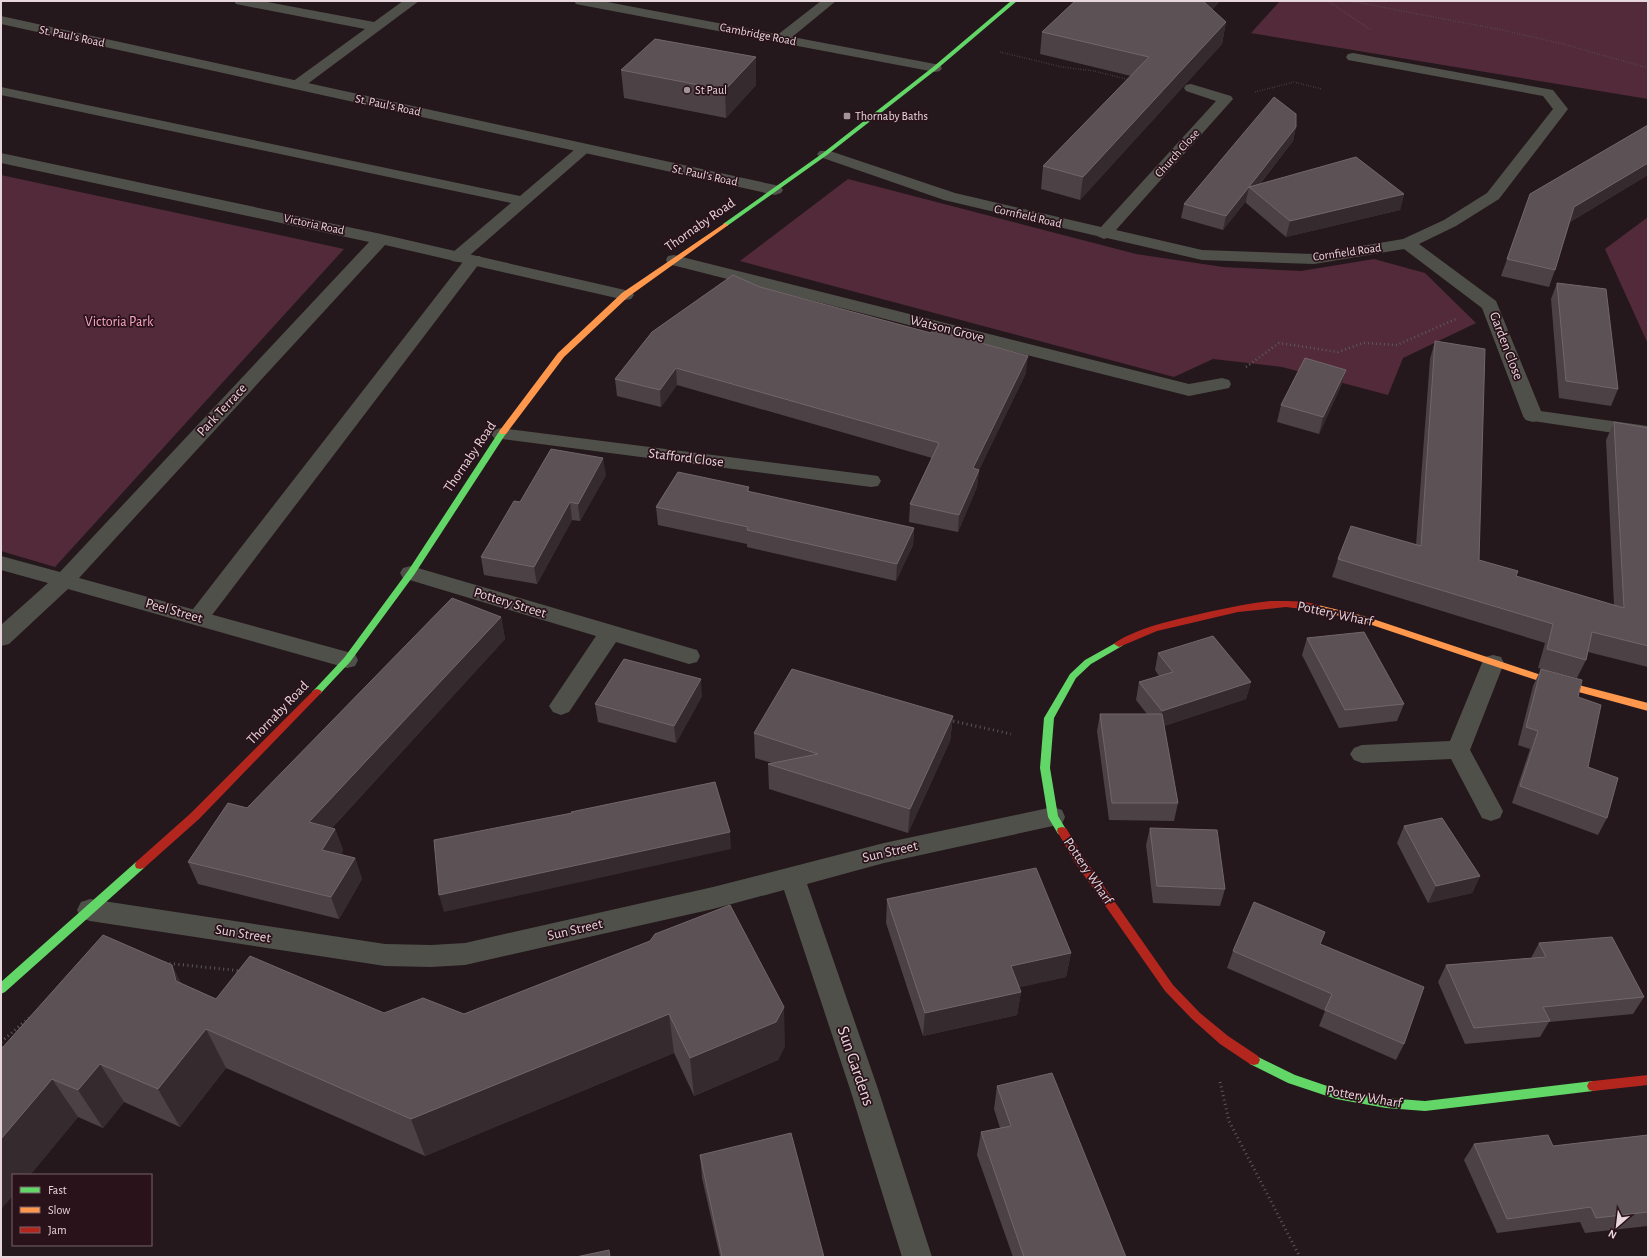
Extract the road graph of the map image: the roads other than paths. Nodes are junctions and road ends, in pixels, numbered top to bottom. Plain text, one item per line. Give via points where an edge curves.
1 (242, 1) edge
2 (412, 1) edge
3 (581, 1) edge
4 (829, 1) edge
5 (1014, 1) edge
6 (1, 20) edge
7 (376, 27) junction
8 (781, 39) junction
9 (1353, 57) dead end
10 (935, 68) junction
11 (297, 85) junction
12 (1191, 88) edge
13 (1, 91) edge
14 (585, 148) junction
15 (825, 154) junction
16 (1, 158) edge
17 (775, 190) junction
18 (523, 201) junction
19 (1104, 234) junction
20 (380, 239) junction
21 (1406, 243) junction
22 (466, 259) junction
23 (674, 260) junction
24 (625, 295) junction
25 (1222, 384) road end
26 (1648, 432) edge
27 (501, 434) junction
28 (871, 481) dead end
29 (1, 563) edge
30 (410, 573) junction
31 (64, 581) junction
32 (198, 618) junction
33 (610, 633) junction
34 (1, 638) edge
35 (689, 656) dead end
36 (347, 660) junction
37 (1493, 664) junction
38 (561, 706) dead end
39 (1648, 707) edge
40 (1458, 750) junction
41 (1362, 754) dead end
42 (1491, 811) dead end
43 (1053, 817) junction
44 (792, 877) junction
45 (90, 910) junction
46 (2, 987) edge
47 (1648, 1080) edge
48 (917, 1257) edge

1 - 7 street
2 - 7 street
3 - 8 street, Cambridge Road
4 - 8 street
5 - 10 street, Thornaby Road
6 - 11 street, St. Paul's Road
7 - 11 street
8 - 10 street, Cambridge Road
9 - 21 street, Cornfield Road via 1548,93 1561,109 1493,196 1450,223
10 - 15 street, Thornaby Road
11 - 14 street, St. Paul's Road
12 - 19 street, Church Close via 1226,99
13 - 18 street
14 - 17 street, St. Paul's Road
14 - 18 street
15 - 17 street, Thornaby Road
15 - 19 street, Cornfield Road via 950,197
16 - 20 street, Victoria Road
17 - 23 street, Thornaby Road
18 - 22 street
19 - 21 street, Cornfield Road via 1202,255 1314,259
20 - 22 street, Victoria Road
20 - 31 street, Park Terrace
21 - 26 street, Garden Close via 1490,305 1533,416
22 - 24 street, Victoria Road
22 - 32 street
23 - 24 street, Thornaby Road
23 - 25 street, Watson Grove via 1189,390
24 - 27 street, Thornaby Road via 562,355
27 - 28 street, Stafford Close
27 - 30 street, Thornaby Road
29 - 31 street, Peel Street
30 - 33 street, Pottery Street
30 - 36 street, Thornaby Road
31 - 32 street, Peel Street
31 - 34 street, Park Terrace
32 - 36 street, Peel Street
33 - 35 street, Pottery Street
33 - 38 street
36 - 45 street, Thornaby Road via 195,816
37 - 39 street, Pottery Wharf
37 - 40 street
37 - 43 street, Pottery Wharf via 1354,616 1315,607 1279,604 1247,606 1150,629 1088,662 1073,676 1060,696 1049,718 1046,742 1045,768
40 - 41 street
40 - 42 street
43 - 44 street, Sun Street via 884,853
43 - 47 street, Pottery Wharf via 1078,858 1169,988 1224,1040 1257,1062 1292,1079 1336,1094 1386,1103 1425,1106
44 - 45 street, Sun Street via 498,948 465,954 431,956 385,955
44 - 48 street, Sun Gardens via 864,1089
45 - 46 street, Thornaby Road

